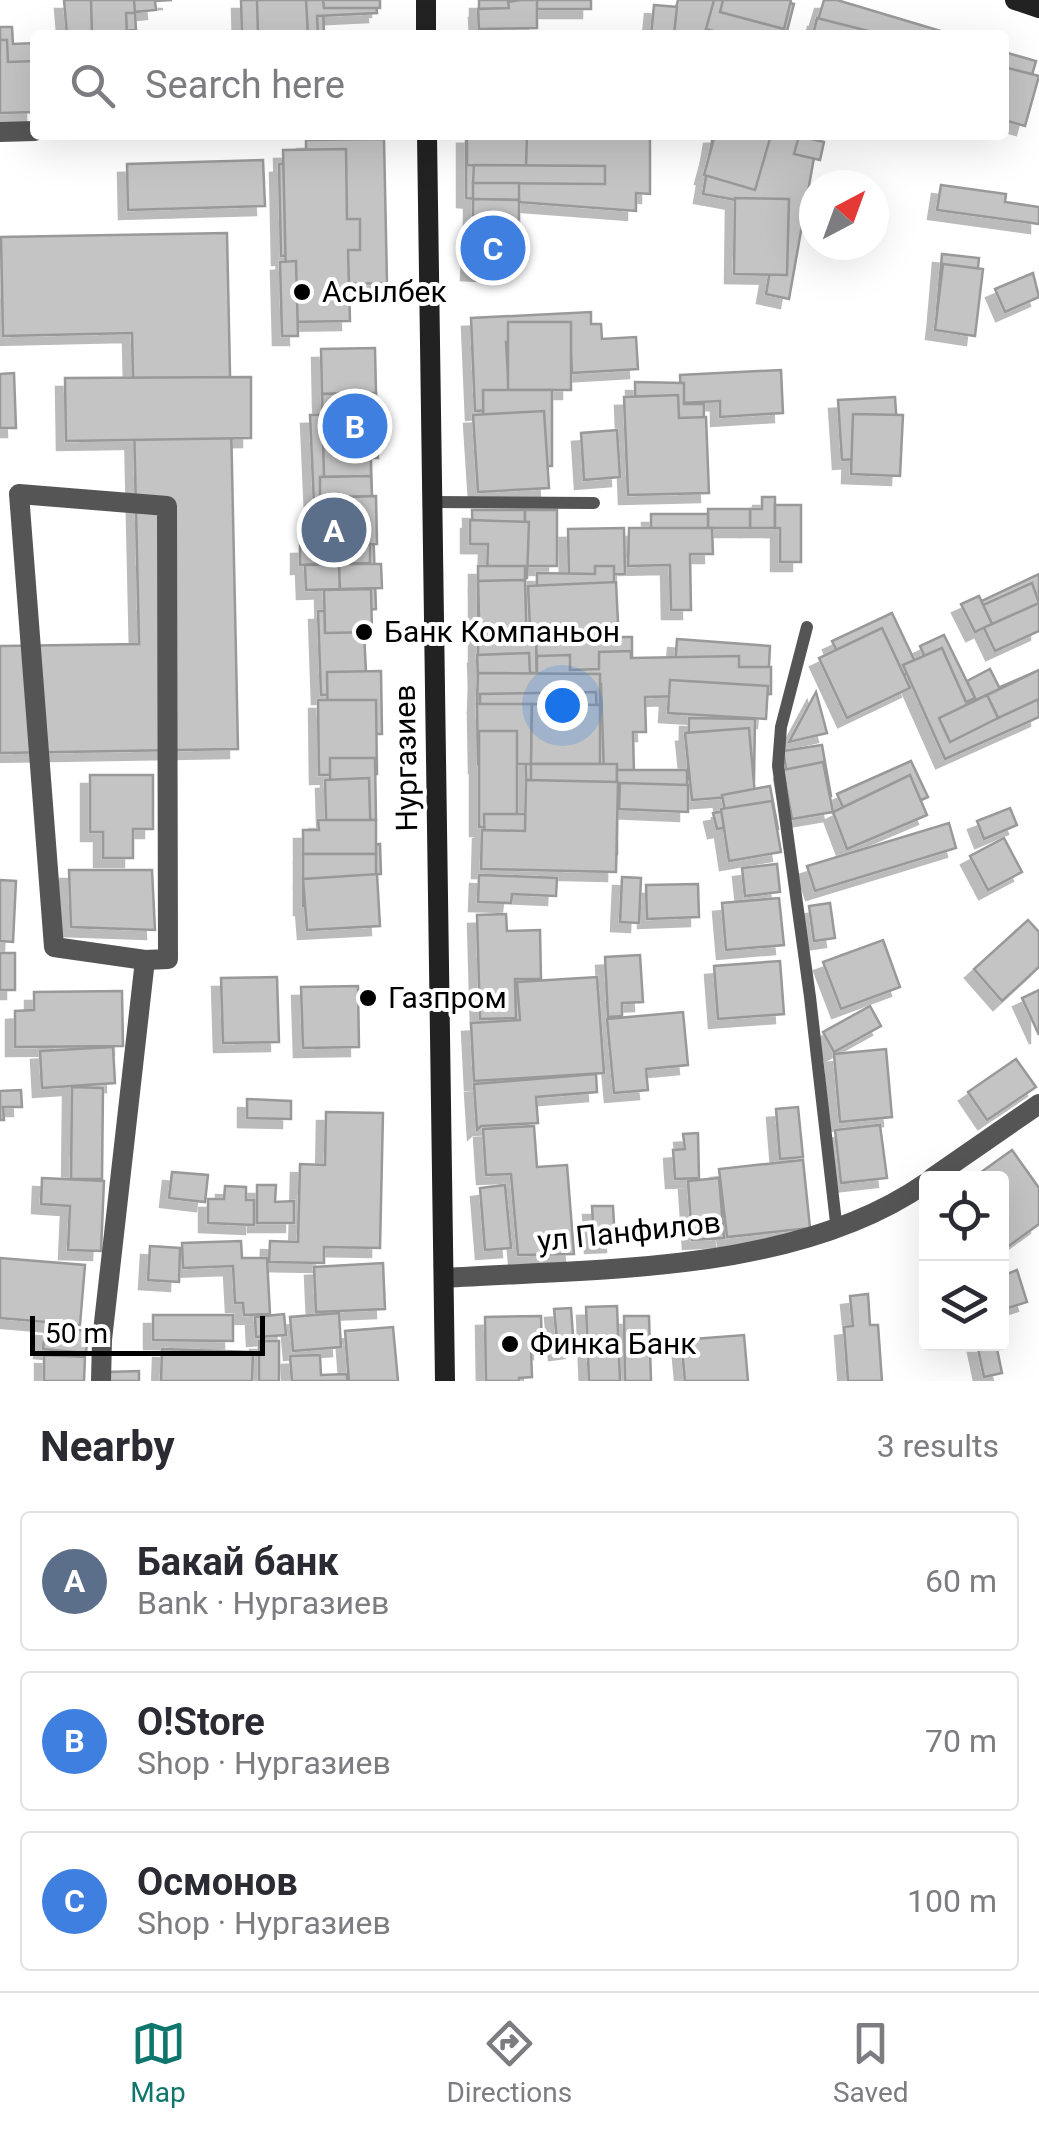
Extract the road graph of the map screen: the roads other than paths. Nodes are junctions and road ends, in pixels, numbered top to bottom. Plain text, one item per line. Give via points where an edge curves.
1 (426, 0) edge
2 (1015, 0) edge
3 (1039, 8) edge
4 (426, 30) edge
5 (30, 131) edge
6 (0, 132) edge
7 (427, 140) edge
8 (432, 502) junction
9 (594, 502) dead end
10 (806, 627) dead end
11 (145, 960) junction
12 (1039, 1104) edge
13 (942, 1171) edge
14 (919, 1187) edge
15 (837, 1231) junction
16 (444, 1278) junction
17 (101, 1381) edge
18 (445, 1381) edge

1 - 4 main road
2 - 3 main road
5 - 6 street
7 - 8 main road, Нургазиев
8 - 9 lane
8 - 16 main road, Нургазиев
10 - 15 lane via 778,766
11 - 11 street via 168,959 167,506 19,494 54,947
11 - 17 street
12 - 13 street, ул Панфилов
14 - 15 street, ул Панфилов
15 - 16 street, ул Панфилов via 692,1262
16 - 18 main road, Нургазиев

